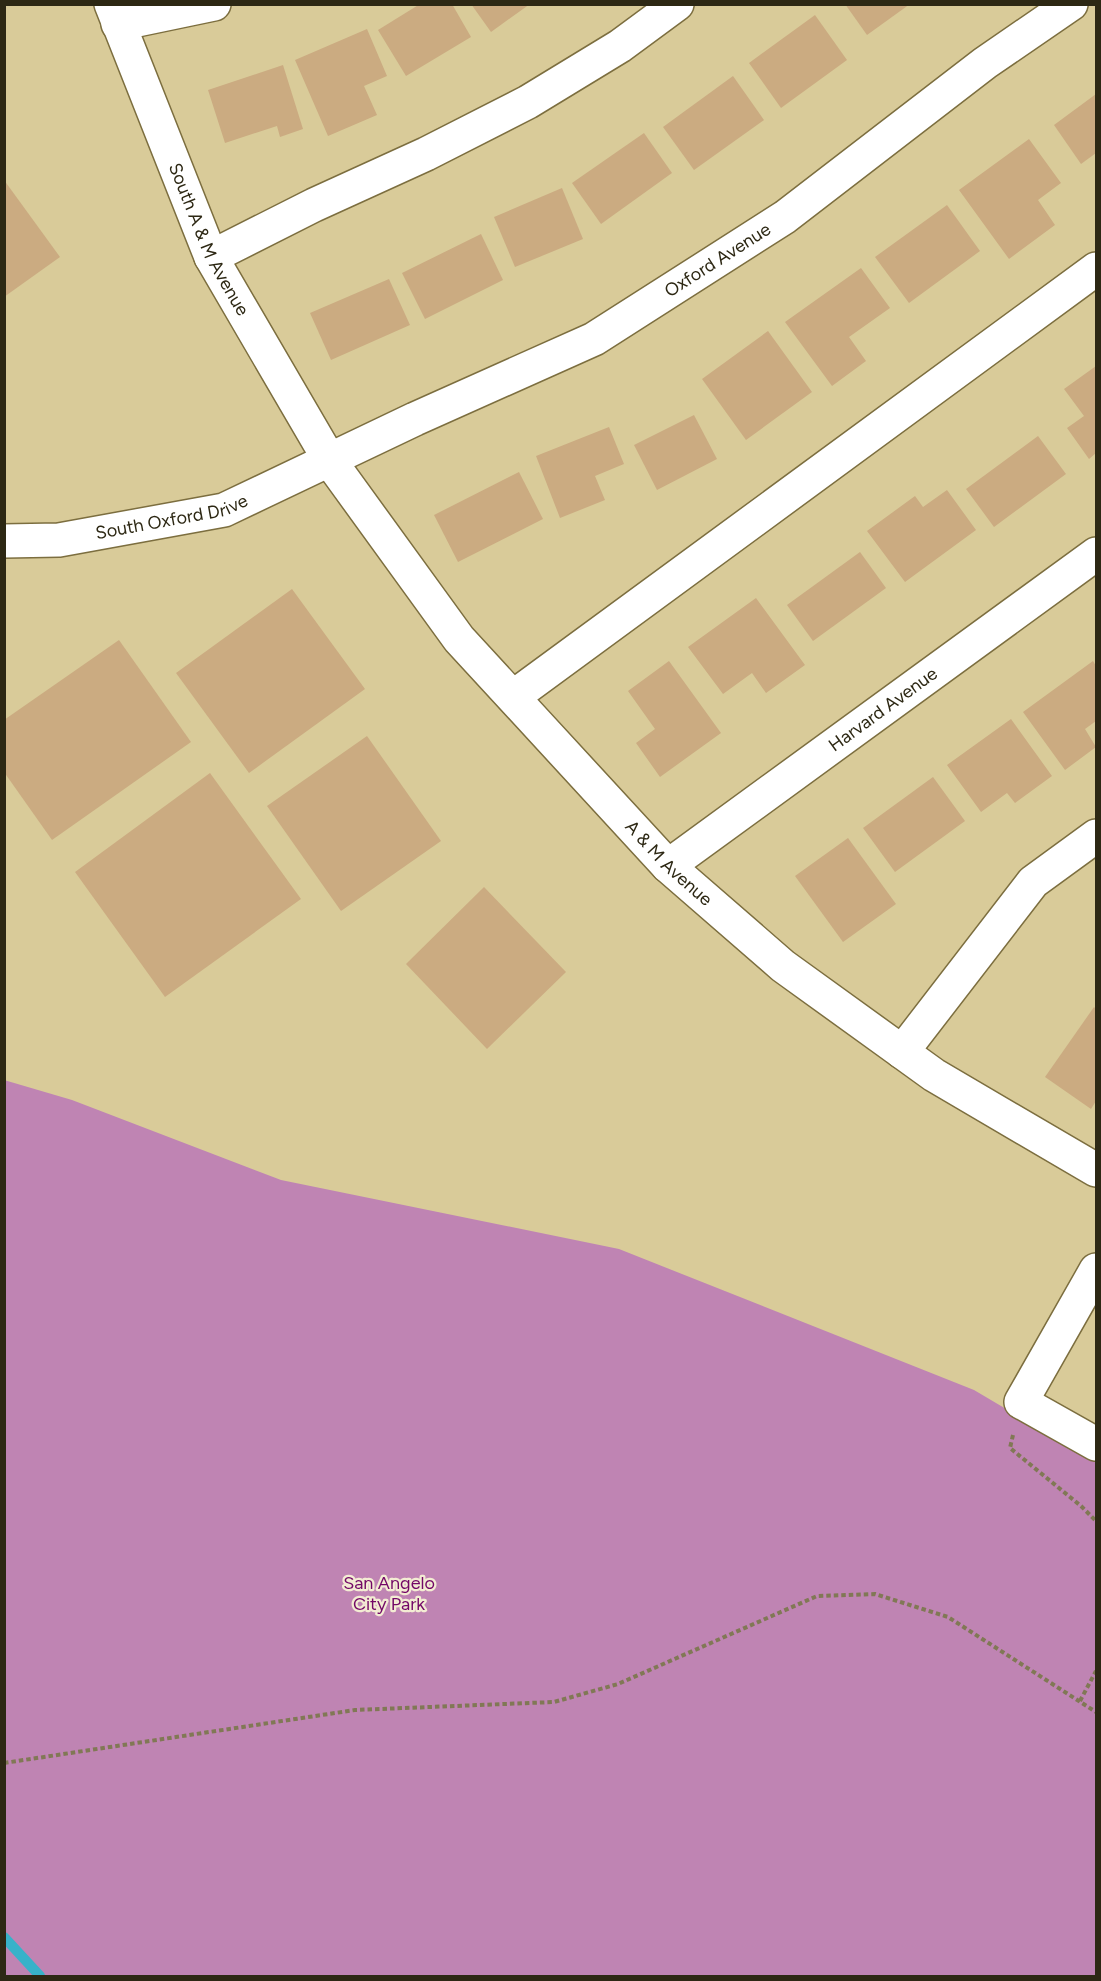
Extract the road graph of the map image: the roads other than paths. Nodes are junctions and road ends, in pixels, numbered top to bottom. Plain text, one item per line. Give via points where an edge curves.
1 (214, 4) edge
2 (677, 4) edge
3 (1071, 4) edge
4 (115, 14) edge
5 (211, 257) junction
6 (1096, 269) edge
7 (330, 461) junction
8 (4, 541) edge
9 (1096, 555) edge
10 (513, 697) junction
11 (1096, 836) edge
12 (668, 866) junction
13 (902, 1052) junction
14 (1096, 1170) edge
15 (1096, 1270) edge
16 (1096, 1444) edge

1 - 4 street
2 - 5 street via 620,46 528,102
3 - 7 street, Oxford Avenue via 985,63 785,217 594,339
4 - 5 street, South A & M Avenue
5 - 7 street, South A & M Avenue
6 - 10 street
7 - 8 street, South Oxford Drive via 224,510 59,540
7 - 10 street, A & M Avenue via 459,639
9 - 12 street, Harvard Avenue
10 - 12 street, A & M Avenue
11 - 13 street via 1033,882
12 - 13 street, A & M Avenue via 783,966
13 - 14 street, A & M Avenue via 934,1075
15 - 16 street via 1021,1402

